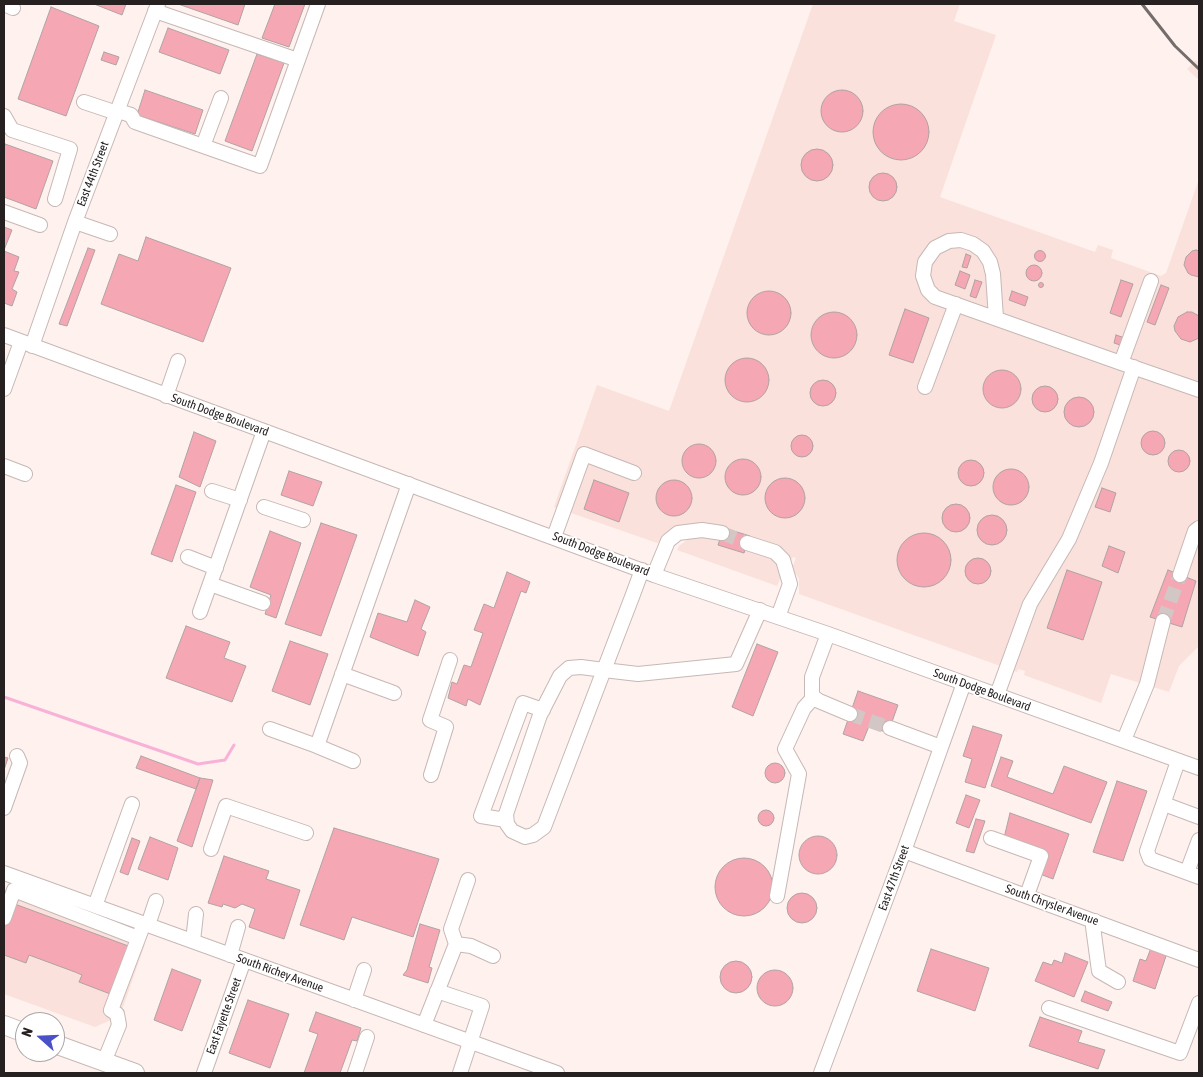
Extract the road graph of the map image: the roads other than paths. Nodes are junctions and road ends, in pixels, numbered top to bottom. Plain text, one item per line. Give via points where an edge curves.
1 (318, 4) edge
2 (157, 7) edge
3 (298, 60) junction
4 (221, 98) dead end
5 (84, 102) dead end
6 (117, 112) junction
7 (4, 116) edge
8 (203, 146) junction
9 (55, 199) dead end
10 (4, 212) edge
11 (75, 222) junction
12 (40, 225) dead end
13 (110, 234) dead end
14 (1151, 281) dead end
15 (956, 304) junction
16 (996, 318) junction
17 (4, 335) edge
18 (27, 344) junction
19 (178, 361) dead end
20 (1121, 363) junction
21 (1134, 367) junction
22 (925, 387) dead end
23 (4, 389) edge
24 (1199, 390) edge
25 (166, 396) junction
26 (264, 431) junction
27 (4, 466) edge
28 (634, 473) dead end
29 (25, 474) dead end
30 (409, 484) junction
31 (212, 490) dead end
32 (240, 500) junction
33 (264, 507) dead end
34 (303, 520) dead end
35 (1199, 528) edge
36 (722, 533) tunnel mouth
37 (554, 537) junction
38 (747, 543) tunnel mouth
39 (188, 558) dead end
40 (216, 568) junction
41 (648, 572) junction
42 (1180, 575) tunnel mouth
43 (210, 584) junction
44 (263, 603) dead end
45 (760, 610) junction
46 (200, 612) dead end
47 (778, 618) junction
48 (1163, 621) tunnel mouth
49 (828, 634) junction
50 (450, 660) dead end
51 (604, 670) junction
52 (342, 674) junction
53 (964, 683) junction
54 (394, 693) dead end
55 (996, 695) junction
56 (814, 697) junction
57 (543, 710) junction
58 (850, 714) tunnel mouth
59 (890, 728) tunnel mouth
60 (270, 729) dead end
61 (1124, 740) junction
62 (317, 746) junction
63 (941, 747) junction
64 (17, 756) dead end
65 (354, 760) dead end
66 (1178, 761) junction
67 (1199, 768) edge
68 (431, 775) dead end
69 (132, 804) dead end
70 (1164, 804) junction
71 (4, 808) edge
72 (1199, 817) edge
73 (506, 820) junction
74 (306, 833) dead end
75 (991, 838) dead end
76 (1199, 840) edge
77 (211, 849) dead end
78 (904, 851) junction
79 (4, 873) edge
80 (1193, 875) edge
81 (468, 880) dead end
82 (777, 896) dead end
83 (1027, 896) junction
84 (156, 901) dead end
85 (95, 906) junction
86 (196, 914) dead end
87 (4, 918) edge
88 (1095, 921) junction
89 (146, 924) junction
90 (238, 927) dead end
91 (138, 938) junction
92 (193, 941) junction
93 (456, 944) junction
94 (230, 955) junction
95 (493, 956) dead end
96 (244, 960) junction
97 (1199, 960) edge
98 (364, 970) dead end
99 (1118, 982) dead end
100 (438, 991) junction
101 (354, 1000) junction
102 (1199, 1003) edge
103 (1049, 1008) dead end
104 (424, 1025) junction
105 (367, 1037) dead end
106 (470, 1042) junction
107 (65, 1048) edge
108 (104, 1062) junction
109 (135, 1073) edge
110 (204, 1073) edge
111 (354, 1073) edge
112 (460, 1073) edge
113 (557, 1073) edge
114 (821, 1073) edge

1 - 3 street
2 - 3 street
2 - 6 street, East 44th Street
3 - 8 street via 260,166
4 - 8 street
5 - 6 street
6 - 8 street via 131,115 135,122
6 - 11 street, East 44th Street
7 - 9 street via 12,130 70,149
10 - 12 street
11 - 13 street
11 - 18 street, East 44th Street
14 - 20 street
15 - 16 street
15 - 16 street via 935,296 928,290 923,276 925,262 935,248 949,241 961,240 983,251 990,262
15 - 22 street
16 - 20 street
17 - 18 street, South Dodge Boulevard
18 - 23 street, East 44th Street
18 - 25 street, South Dodge Boulevard
19 - 25 street
20 - 21 street
21 - 24 street
21 - 55 street via 1069,539 1030,604
25 - 26 street, South Dodge Boulevard
26 - 30 street, South Dodge Boulevard
26 - 32 street
27 - 29 street
28 - 37 street via 584,454
30 - 37 street, South Dodge Boulevard
30 - 52 street
31 - 32 street
32 - 40 street
33 - 34 street
35 - 42 street via 1195,531
36 - 41 street via 702,530 678,533 668,541
37 - 41 street, South Dodge Boulevard
38 - 47 street via 775,552 783,560 790,584
39 - 40 street
40 - 43 street
41 - 45 street, South Dodge Boulevard
41 - 51 street
43 - 44 street
43 - 46 street
45 - 47 street, South Dodge Boulevard
45 - 51 street via 736,664 638,674
47 - 49 street, South Dodge Boulevard
48 - 61 street via 1147,684
49 - 53 street, South Dodge Boulevard
49 - 56 street via 812,677
50 - 68 street via 430,720 446,727
51 - 57 street via 581,666 569,668 560,676
51 - 73 street via 544,827 533,836 525,836 512,830
52 - 54 street
52 - 62 street
53 - 55 street, South Dodge Boulevard
53 - 63 street, East 47th Street
55 - 61 street, South Dodge Boulevard
56 - 58 street
56 - 82 street via 804,708 785,749 800,774
57 - 73 street
57 - 73 street via 523,703 481,816
59 - 63 street
60 - 62 street
61 - 66 street, South Dodge Boulevard
62 - 65 street
63 - 78 street, East 47th Street
64 - 71 street via 20,763
66 - 67 street, South Dodge Boulevard
66 - 70 street
69 - 85 street
70 - 72 street
70 - 80 street via 1147,851 1150,859
74 - 77 street via 226,806
75 - 83 street via 1041,856
76 - 80 street
78 - 83 street, South Chrysler Avenue
78 - 114 street, East 47th Street
79 - 85 street, South Richey Avenue
81 - 93 street via 451,930
83 - 88 street, South Chrysler Avenue
84 - 89 street
85 - 89 street, South Richey Avenue
86 - 92 street
87 - 91 street via 14,890
88 - 97 street, South Chrysler Avenue
88 - 99 street via 1099,971
89 - 91 street
89 - 92 street, South Richey Avenue
90 - 94 street
91 - 108 street via 111,1010 117,1014 119,1025
92 - 94 street, South Richey Avenue
93 - 95 street
93 - 100 street
94 - 96 street, South Richey Avenue
96 - 101 street, South Richey Avenue
96 - 110 street, East Fayette Street
98 - 101 street
100 - 104 street
100 - 106 street via 482,1006
101 - 104 street, South Richey Avenue
102 - 103 street via 1180,1053
104 - 106 street, South Richey Avenue
105 - 111 street
106 - 112 street
106 - 113 street, South Richey Avenue
107 - 108 main road
108 - 109 main road

